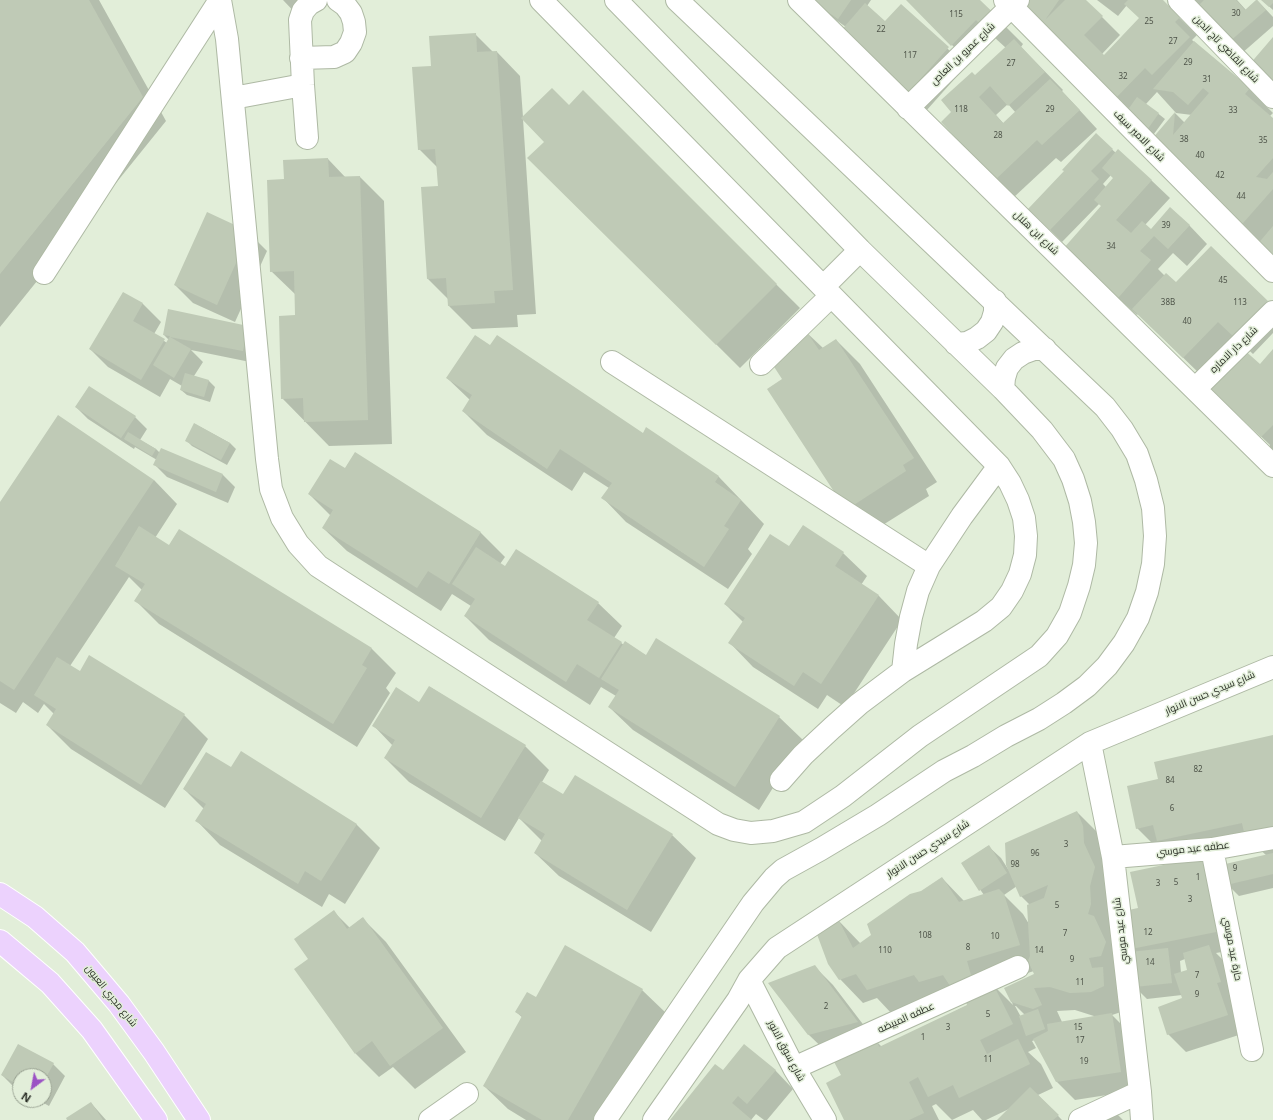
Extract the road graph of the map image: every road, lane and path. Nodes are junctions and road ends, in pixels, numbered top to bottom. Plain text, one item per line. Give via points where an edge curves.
1 (220, 0) edge
2 (316, 0) edge
3 (338, 0) edge
4 (541, 0) edge
5 (616, 0) edge
6 (677, 0) edge
7 (799, 0) edge
8 (1179, 0) edge
9 (1012, 2) edge
10 (301, 58) junction
11 (302, 85) junction
12 (233, 98) junction
13 (1273, 98) edge
14 (908, 108) junction
15 (307, 138) dead end
16 (860, 250) junction
17 (1273, 271) edge
18 (44, 273) dead end
19 (827, 292) junction
20 (995, 301) junction
21 (1273, 312) edge
22 (956, 344) junction
23 (1045, 349) junction
24 (612, 362) dead end
25 (761, 364) dead end
26 (1003, 389) junction
27 (1195, 389) junction
28 (999, 466) junction
29 (1273, 466) edge
30 (929, 566) junction
31 (1273, 666) edge
32 (903, 670) junction
33 (1090, 744) junction
34 (781, 780) dead end
35 (804, 822) junction
36 (1273, 838) edge
37 (1212, 848) junction
38 (821, 849) junction
39 (1113, 857) junction
40 (0, 894) edge
41 (0, 941) edge
42 (1018, 967) dead end
43 (749, 980) junction
44 (1252, 1050) dead end
45 (794, 1068) junction
46 (1140, 1092) junction
47 (468, 1094) dead end
48 (156, 1120) edge
49 (199, 1120) edge
50 (430, 1120) edge
51 (605, 1120) edge
52 (654, 1120) edge
53 (825, 1120) edge
54 (1080, 1120) edge
55 (1142, 1120) edge

1 - 12 street via 225,21
1 - 18 street
2 - 10 street via 303,11 300,20
3 - 10 street via 351,13 355,32 352,43 344,52 334,57
4 - 19 street
5 - 16 street
6 - 20 street
7 - 14 street, شارع ابن هلال
8 - 13 street, شارع القاضي تاج الدين
9 - 14 street, شارع عمرو بن العاص
9 - 17 street, شارع الامير سيف
10 - 11 street
11 - 12 street
11 - 15 street
12 - 35 street via 266,459 271,490 282,518 298,544 318,566 718,824 751,833 773,831
14 - 27 street, شارع ابن هلال
16 - 19 street
16 - 22 street
19 - 25 street
19 - 28 street
20 - 22 street via 992,322 986,331 967,343
20 - 23 street
21 - 27 street, شارع دار الاماره
22 - 26 street
23 - 26 street via 1028,351 1014,359 1007,368
23 - 38 street via 1105,407 1122,429 1136,454 1146,480 1153,508 1153,564 1148,592 1138,618 1107,666 1087,686 1064,703 944,771
24 - 30 street
26 - 35 street via 1042,430 1064,459 1080,500 1086,543 1084,565 1070,613 1057,636 1039,656 920,736 843,796
27 - 29 street, شارع ابن هلال
28 - 30 street
28 - 32 street via 1010,483 1024,518 1025,555 1020,574 1002,607 984,621
30 - 32 street via 918,591 911,617
31 - 33 street, شارع سيدي حسن الانوار
32 - 34 street via 832,728
33 - 39 street, شارع عيد موسي
33 - 43 street, شارع سيدي حسن الانوار via 777,948
35 - 38 street
36 - 37 street, عطفه عيد موسي
37 - 39 street, عطفه عيد موسي
37 - 44 street, حارة عيد موسي
38 - 51 street via 783,870 764,889
39 - 46 street, شارع عيد موسي
40 - 49 main road, شارع مجري العيون via 35,917 75,952 119,1004
41 - 48 main road via 50,983 92,1030
42 - 45 street, عطفه المبيضه
43 - 45 street, شارع سوق الانور
43 - 52 street, شارع سيدي حسن الانوار via 738,1000
45 - 53 street, شارع سوق الانور
46 - 54 street
46 - 55 street, شارع عيد موسي
47 - 50 street

